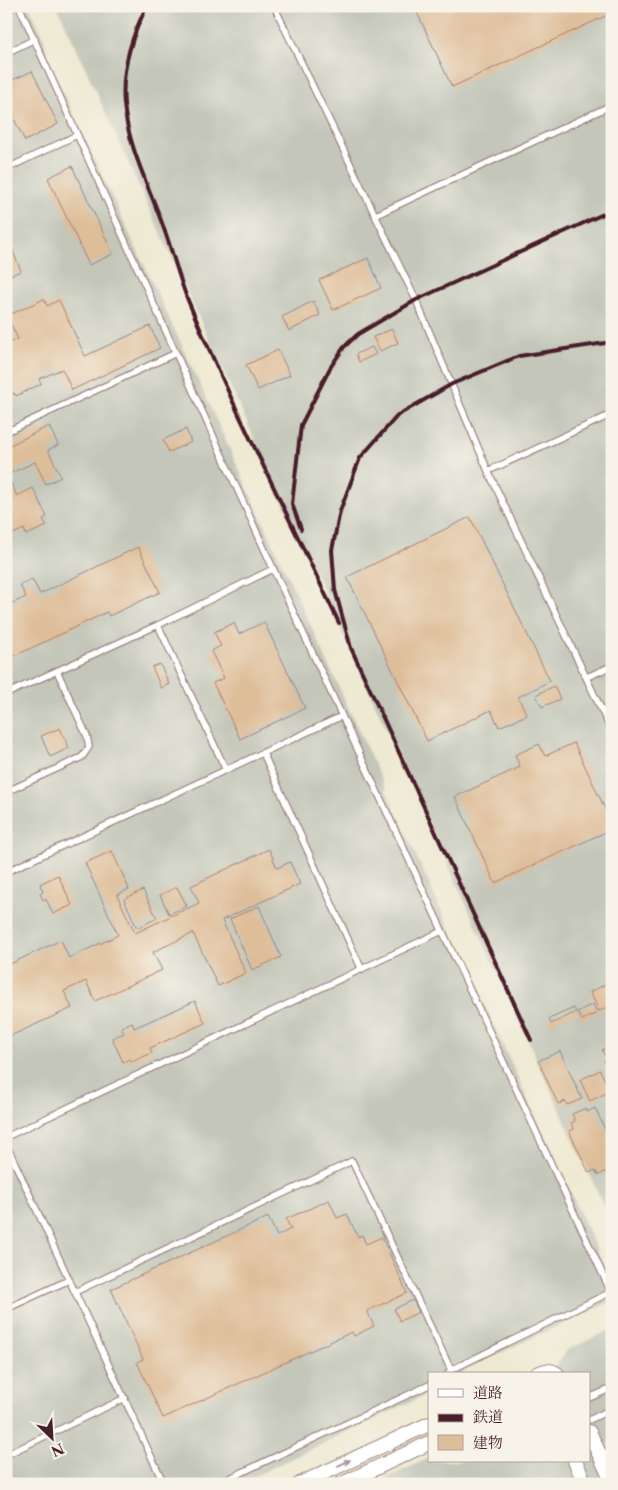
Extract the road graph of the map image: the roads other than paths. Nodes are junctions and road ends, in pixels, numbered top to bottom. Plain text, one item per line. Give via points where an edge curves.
1 (19, 6) edge
2 (274, 6) edge
3 (35, 39) junction
4 (6, 53) edge
5 (612, 105) edge
6 (78, 135) junction
7 (6, 169) edge
8 (376, 215) junction
9 (176, 353) junction
10 (612, 414) edge
11 (6, 432) edge
12 (488, 471) junction
13 (273, 569) junction
14 (158, 625) junction
15 (612, 666) edge
16 (57, 671) junction
17 (587, 677) junction
18 (6, 694) edge
19 (342, 716) junction
20 (612, 732) edge
21 (263, 753) junction
22 (226, 770) junction
23 (6, 792) edge
24 (6, 872) edge
25 (442, 931) junction
26 (362, 970) junction
27 (6, 1137) edge
28 (6, 1144) edge
29 (70, 1280) junction
30 (75, 1292) junction
31 (6, 1309) edge
32 (450, 1372) edge
33 (428, 1385) edge
34 (612, 1388) edge
35 (125, 1398) junction
36 (590, 1398) edge
37 (612, 1409) edge
38 (590, 1420) edge
39 (428, 1424) edge
40 (590, 1434) edge
41 (428, 1443) edge
42 (6, 1455) edge
43 (575, 1462) edge
44 (612, 1481) edge
45 (164, 1484) edge
46 (218, 1484) edge
47 (300, 1484) edge
48 (342, 1484) edge
49 (586, 1484) edge

1 - 3 lane
2 - 8 lane
3 - 4 lane
3 - 6 lane
5 - 8 lane
6 - 7 lane
6 - 9 lane
8 - 12 lane via 416,300
9 - 11 lane
9 - 13 lane
10 - 12 lane
12 - 17 lane
13 - 14 lane
13 - 19 lane
14 - 16 lane
14 - 22 lane
15 - 17 lane
16 - 18 lane
16 - 23 lane via 89,747 82,757
17 - 20 lane
19 - 21 lane
19 - 25 lane
21 - 22 lane
21 - 26 lane
22 - 24 lane
25 - 26 lane
25 - 32 lane via 611,1292
26 - 27 lane
28 - 29 lane
29 - 30 lane
29 - 31 lane
30 - 32 lane via 352,1161
30 - 35 lane
33 - 46 lane
34 - 36 lane
35 - 42 lane
35 - 45 lane
37 - 38 lane
47 -> 39 street
40 - 44 street
41 - 48 street
43 - 49 street

